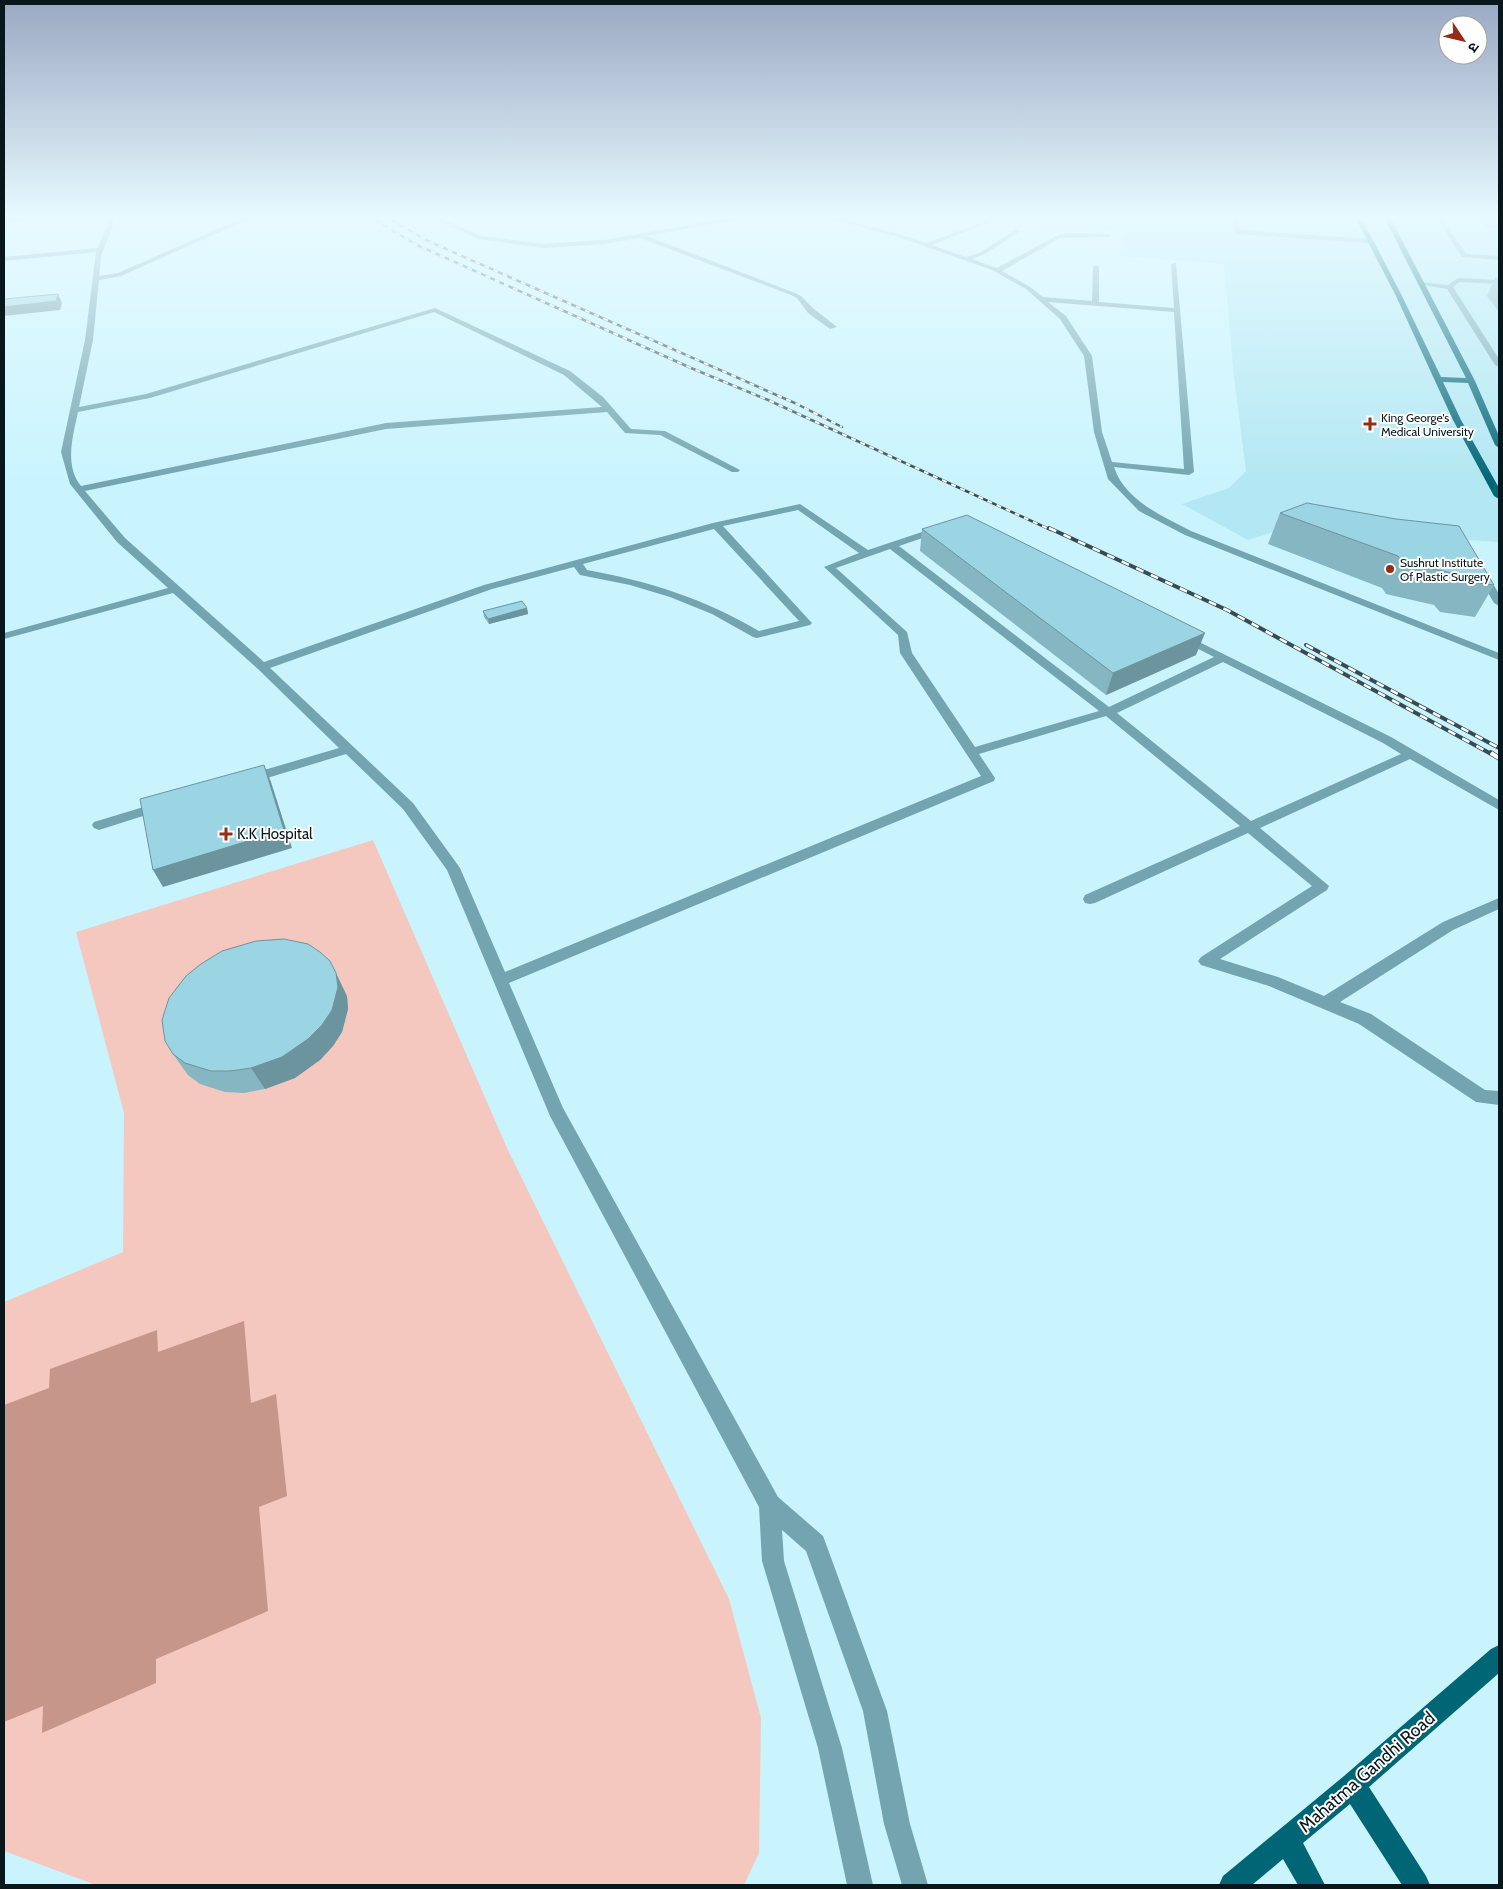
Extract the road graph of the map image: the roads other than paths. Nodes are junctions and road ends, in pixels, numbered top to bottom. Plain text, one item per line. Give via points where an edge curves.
1 (93, 305) edge
2 (806, 305) edge
3 (1047, 305) edge
4 (1120, 305) edge
5 (1177, 305) edge
6 (1403, 305) edge
7 (1431, 305) edge
8 (1462, 305) edge
9 (1177, 310) junction
10 (833, 327) dead end
11 (1499, 365) edge
12 (1439, 379) junction
13 (1471, 381) junction
14 (608, 409) junction
15 (74, 410) junction
16 (1499, 445) edge
17 (1108, 464) junction
18 (735, 470) dead end
19 (79, 489) junction
20 (1499, 496) edge
21 (716, 525) junction
22 (950, 526) edge
23 (891, 545) junction
24 (867, 554) junction
25 (1474, 559) edge
26 (577, 563) junction
27 (175, 589) junction
28 (1499, 603) edge
29 (1170, 630) edge
30 (4, 636) edge
31 (1223, 657) junction
32 (1499, 657) edge
33 (262, 667) junction
34 (1108, 712) junction
35 (348, 749) junction
36 (971, 752) junction
37 (1411, 754) junction
38 (237, 783) edge
39 (173, 802) edge
40 (1499, 806) edge
41 (99, 825) dead end
42 (1250, 826) junction
43 (1090, 899) dead end
44 (1499, 903) edge
45 (500, 980) junction
46 (1325, 1002) junction
47 (1499, 1098) edge
48 (770, 1506) junction
49 (1499, 1657) edge
50 (1353, 1785) junction
51 (1287, 1840) junction
52 (860, 1885) edge
53 (915, 1885) edge
54 (1232, 1885) edge
55 (1312, 1885) edge
56 (1417, 1885) edge

1 - 15 street
2 - 10 street
3 - 17 street via 1063,318 1088,356 1098,432
4 - 9 street
5 - 9 street
6 - 12 main road
7 - 13 main road
8 - 11 street via 1488,342
9 - 17 street via 1189,472
12 - 13 main road
12 - 20 main road via 1457,420
13 - 16 main road
14 - 15 street via 567,373 435,310 147,396
14 - 18 street via 628,430 662,433
14 - 19 street via 386,426
15 - 19 street via 65,452 73,482
17 - 32 street via 1113,479 1142,509 1188,533
19 - 27 street via 121,540
21 - 24 street via 800,507
21 - 26 street
21 - 26 street via 806,623 758,635 735,620 672,592 620,578 584,573
22 - 23 street
23 - 24 street
23 - 34 street
24 - 36 street via 829,567 902,634 906,653
25 - 28 street
26 - 33 street via 488,587
27 - 30 street
27 - 33 street
29 - 31 street
31 - 34 street
31 - 37 street
33 - 35 street
34 - 36 street
34 - 42 street
35 - 38 street
35 - 45 street via 408,806 453,868
36 - 45 street via 989,778
37 - 40 street
37 - 42 street
39 - 41 street
42 - 43 street
42 - 46 street via 1322,886 1206,961 1273,981
44 - 46 street via 1448,926
45 - 48 street via 556,1111
46 - 47 street via 1365,1019 1482,1097
48 - 52 street via 773,1561 830,1748
48 - 53 street via 816,1544 875,1711 897,1824
49 - 50 main road, Mahatma Gandhi Road
50 - 51 main road, Mahatma Gandhi Road
50 - 56 main road
51 - 54 main road, Mahatma Gandhi Road
51 - 55 main road

